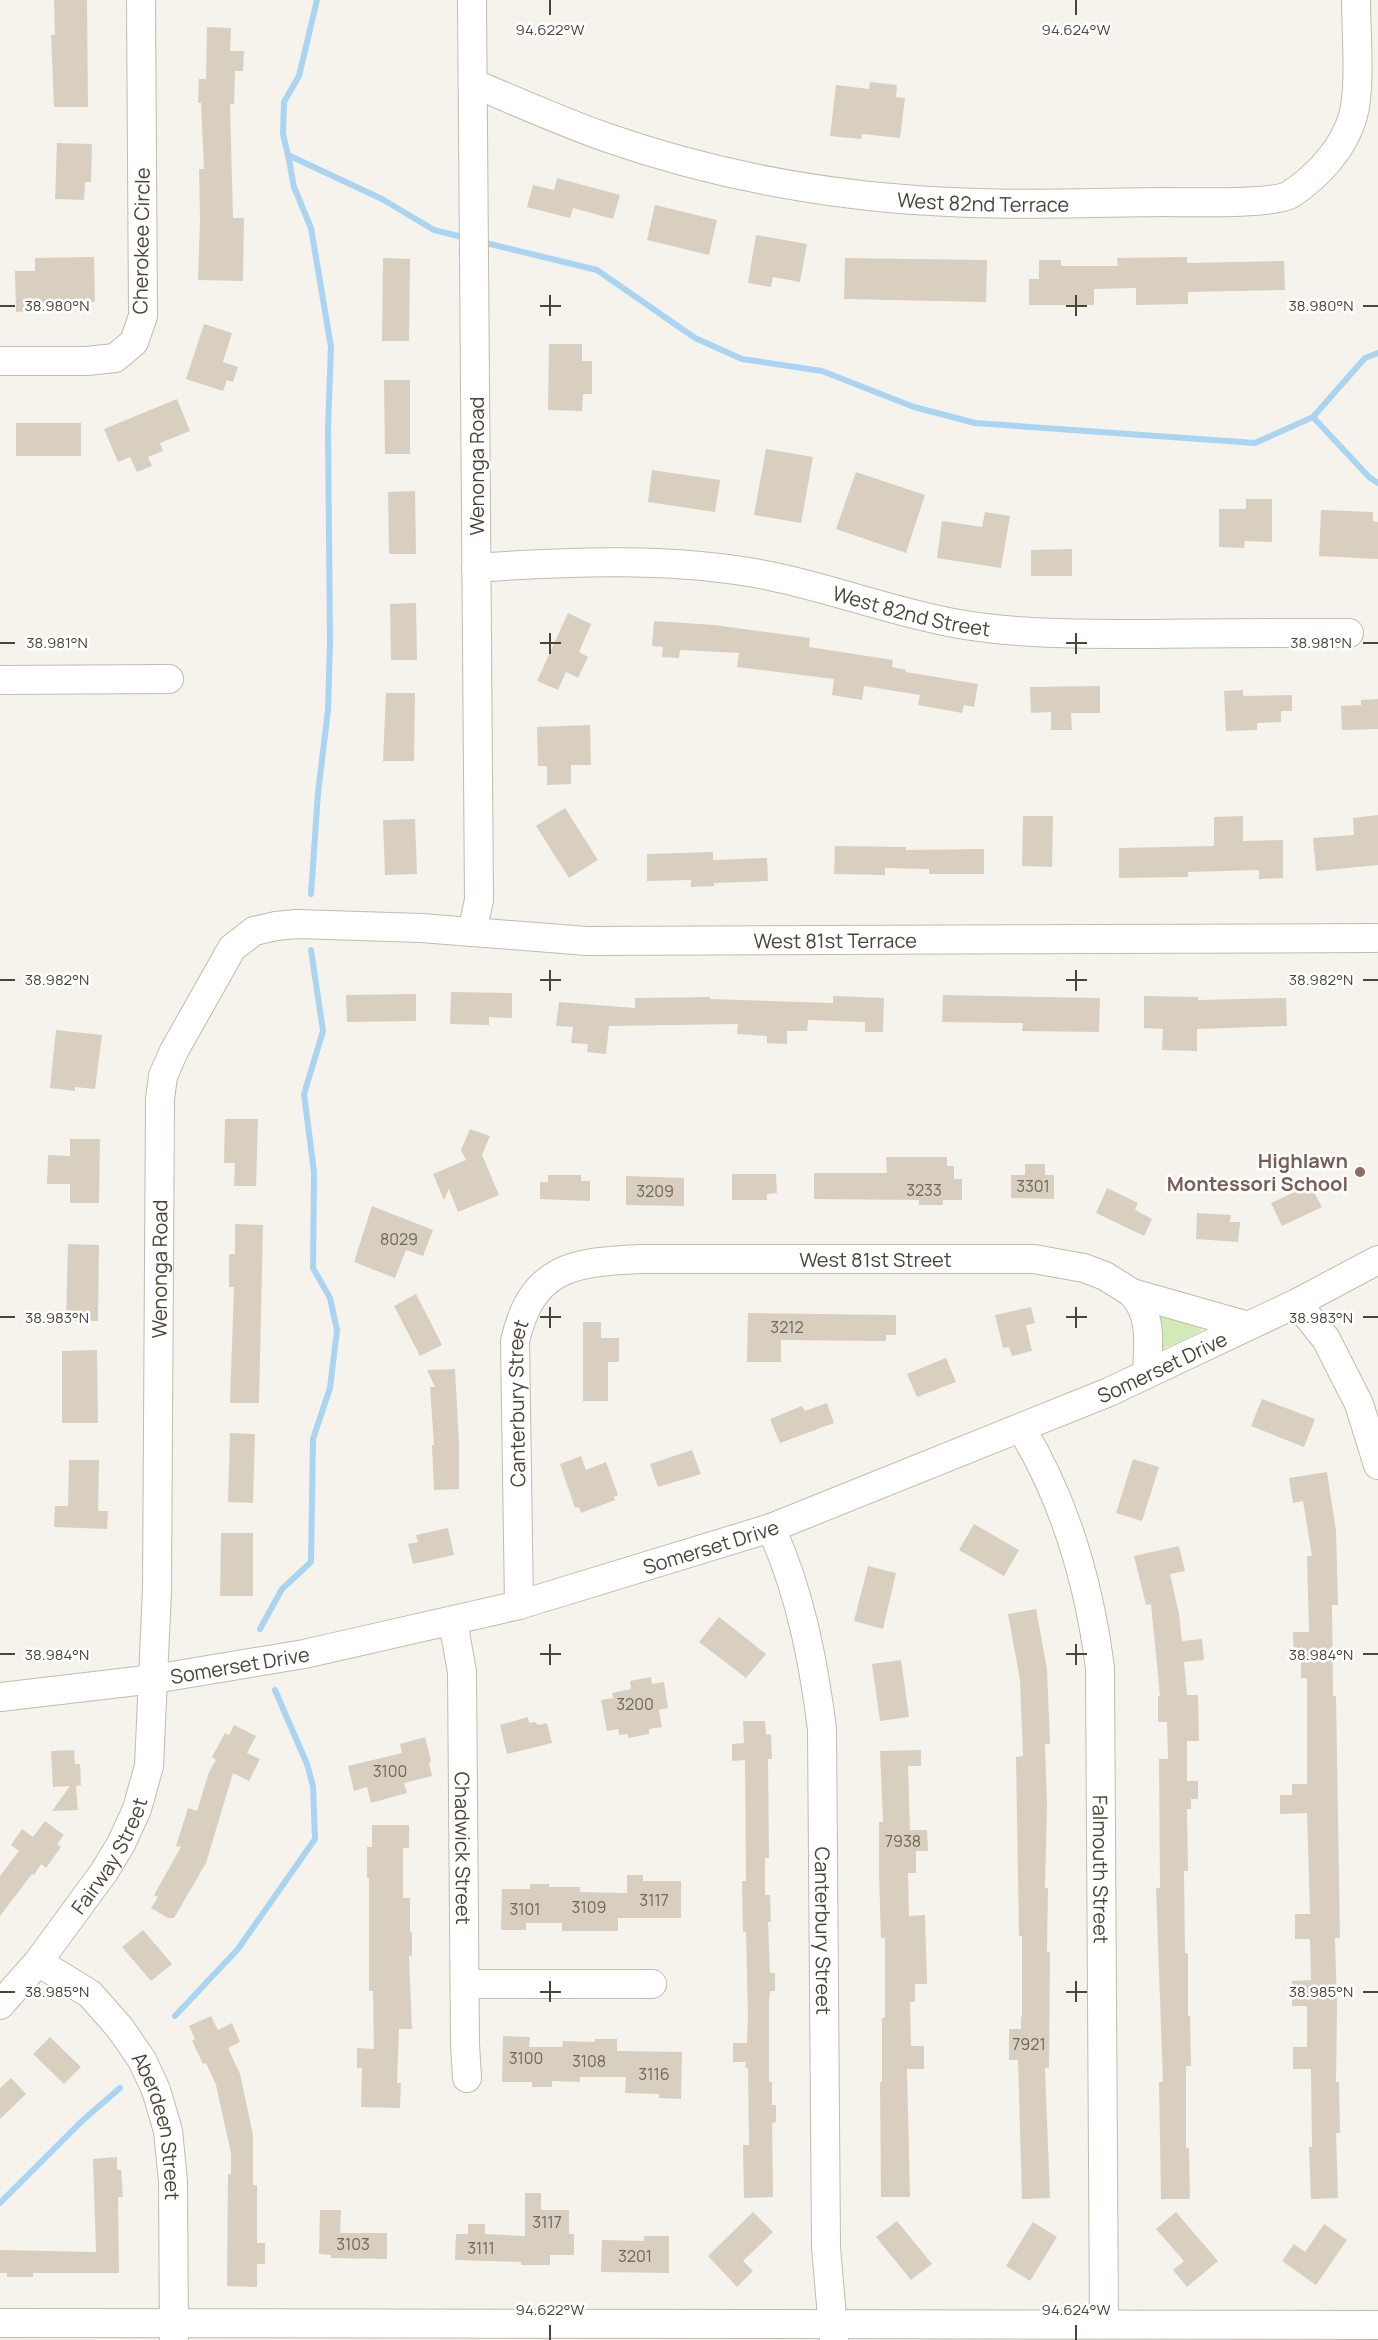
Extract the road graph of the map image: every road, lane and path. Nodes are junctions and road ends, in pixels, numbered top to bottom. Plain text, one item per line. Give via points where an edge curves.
1 (141, 0) edge
2 (472, 0) edge
3 (1356, 0) edge
4 (473, 83) junction
5 (0, 361) edge
6 (476, 568) junction
7 (1349, 633) dead end
8 (0, 680) edge
9 (169, 680) dead end
10 (297, 924) joint
11 (472, 932) junction
12 (1375, 938) dead end
13 (612, 1260) joint
14 (1378, 1260) edge
15 (1132, 1293) junction
16 (1297, 1303) junction
17 (1248, 1326) junction
18 (1148, 1373) junction
19 (1021, 1428) junction
20 (1378, 1465) edge
21 (771, 1528) junction
22 (519, 1605) junction
23 (453, 1621) junction
24 (154, 1679) junction
25 (0, 1697) edge
26 (38, 1962) junction
27 (465, 1983) junction
28 (652, 1984) dead end
29 (0, 2005) edge
30 (467, 2078) dead end
31 (0, 2323) edge
32 (1104, 2324) junction
33 (1378, 2325) edge
34 (174, 2332) edge
35 (833, 2332) edge

1 - 5 street, Cherokee Circle via 143,316 134,342 115,358
2 - 4 street, Wenonga Road
3 - 4 street, West 82nd Terrace via 1356,99 1337,150 1289,196 1251,201 1037,204 854,194 667,157 556,119
4 - 6 street, Wenonga Road
6 - 7 street, West 82nd Street via 536,563 710,567 827,589 959,624 1020,631
6 - 11 street, Wenonga Road via 479,900
8 - 9 street
10 - 11 street, West 81st Terrace
10 - 24 street, Wenonga Road via 254,931 232,948 163,1076
11 - 12 street, West 81st Terrace via 587,941
13 - 15 street, West 81st Street via 1034,1259 1083,1268
13 - 22 street, Canterbury Street via 554,1274 526,1307 519,1323 515,1362
14 - 16 street, Somerset Drive
15 - 17 street, West 81st Street
15 - 18 street, West 81st Street via 1146,1315
16 - 17 street, Somerset Drive
16 - 20 street via 1326,1339 1359,1404
17 - 18 street, Somerset Drive
18 - 19 street, Somerset Drive
19 - 21 street, Somerset Drive
19 - 32 street, Falmouth Street via 1057,1495 1081,1564 1100,1668
21 - 22 street, Somerset Drive
21 - 35 street, Canterbury Street via 801,1610 822,1729 826,2247
22 - 23 street, Somerset Drive
23 - 24 street, Somerset Drive via 304,1654
23 - 27 street, Chadwick Street via 462,1672
24 - 25 street, Somerset Drive
24 - 26 street, Fairway Street via 149,1766 136,1809 104,1872
26 - 29 street, Fairway Street
26 - 34 street, Aberdeen Street via 90,1994 120,2028 156,2090 168,2131 173,2181
27 - 28 street
27 - 30 street, Chadwick Street
31 - 34 street
32 - 33 street
32 - 35 street
34 - 35 street

